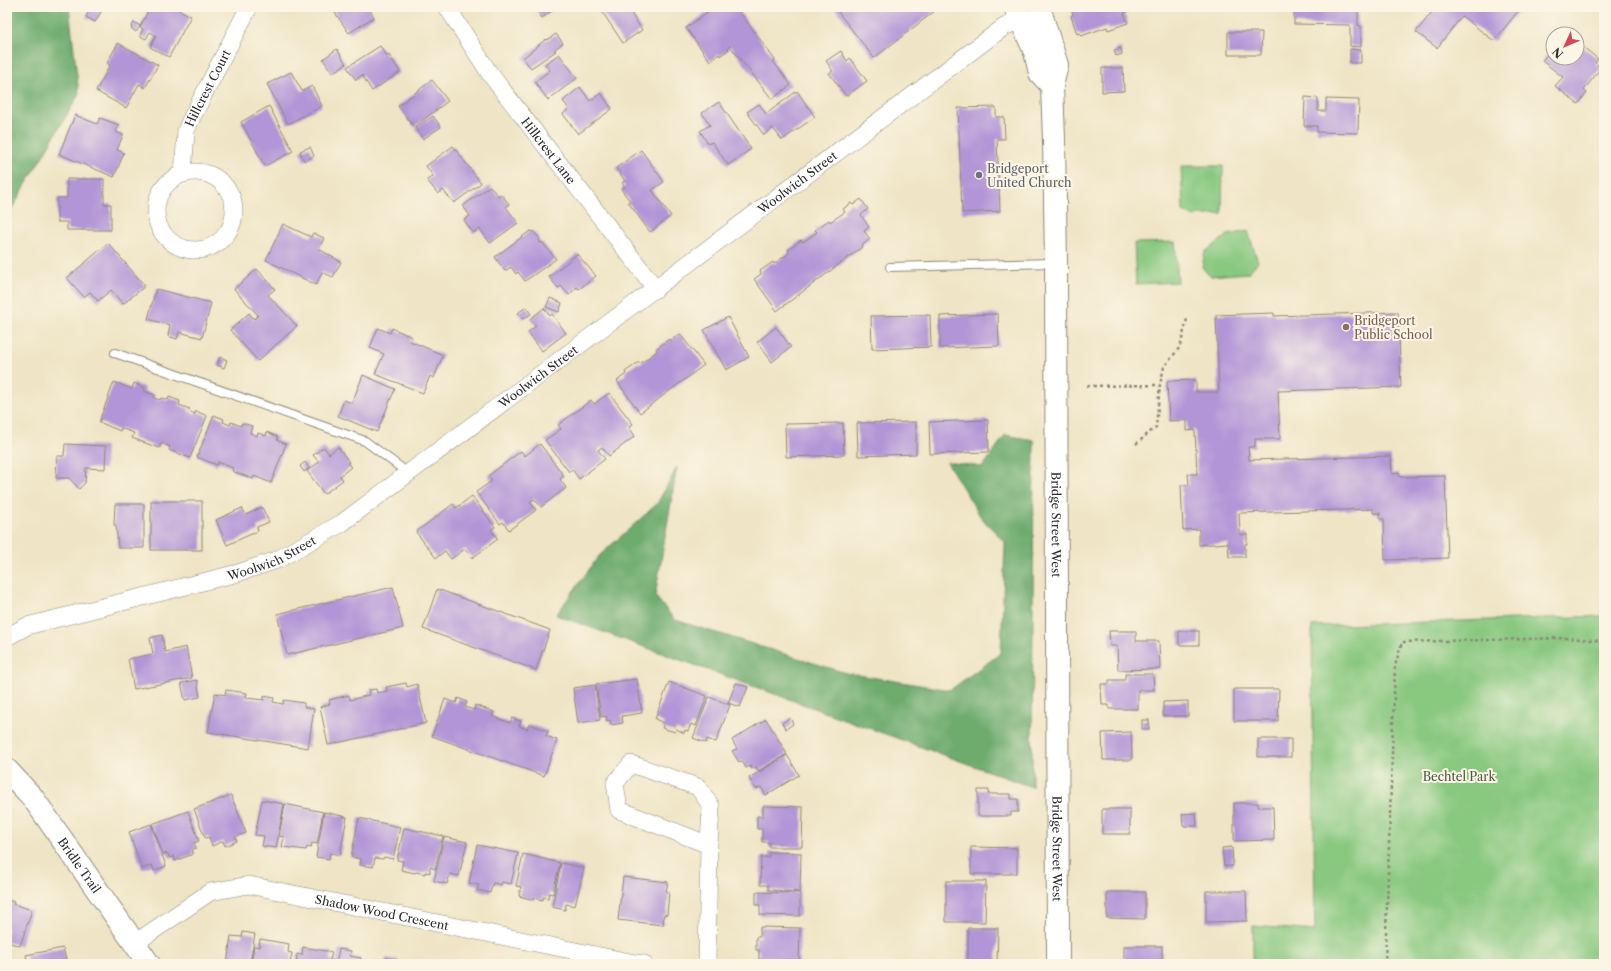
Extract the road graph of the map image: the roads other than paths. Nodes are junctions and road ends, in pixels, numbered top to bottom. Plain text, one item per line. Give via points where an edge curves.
1 (249, 7) edge
2 (447, 7) edge
3 (1039, 7) edge
4 (1018, 13) edge
5 (1052, 86) junction
6 (183, 174) junction
7 (1056, 263) junction
8 (890, 267) dead end
9 (656, 289) junction
10 (115, 353) dead end
11 (408, 473) junction
12 (7, 637) edge
13 (7, 770) edge
14 (708, 845) junction
15 (134, 944) junction
16 (149, 964) edge
17 (644, 964) edge
18 (707, 964) edge
19 (1058, 964) edge

1 - 6 street, Hillcrest Court via 186,131
2 - 9 street, Hillcrest Lane via 490,74
3 - 5 main road, Bridge Street West via 1057,65
4 - 5 main road via 1035,52 1040,73
4 - 9 street, Woolwich Street via 1004,27
5 - 7 main road, Bridge Street West
6 - 6 street via 172,180 157,200 157,225 164,236 185,250 198,251 210,248 222,240 230,230 234,204 229,191 209,174 196,171
7 - 8 lane
7 - 19 main road, Bridge Street West
9 - 11 street, Woolwich Street
10 - 11 lane via 365,441
11 - 12 street, Woolwich Street via 342,523 277,560 238,573 27,626
13 - 15 main road, Bridle Trail via 34,798
14 - 14 street via 711,806 698,787 630,764 615,783 619,810
14 - 18 street
15 - 16 main road, Bridle Trail
15 - 17 street, Shadow Wood Crescent via 210,892 249,885

